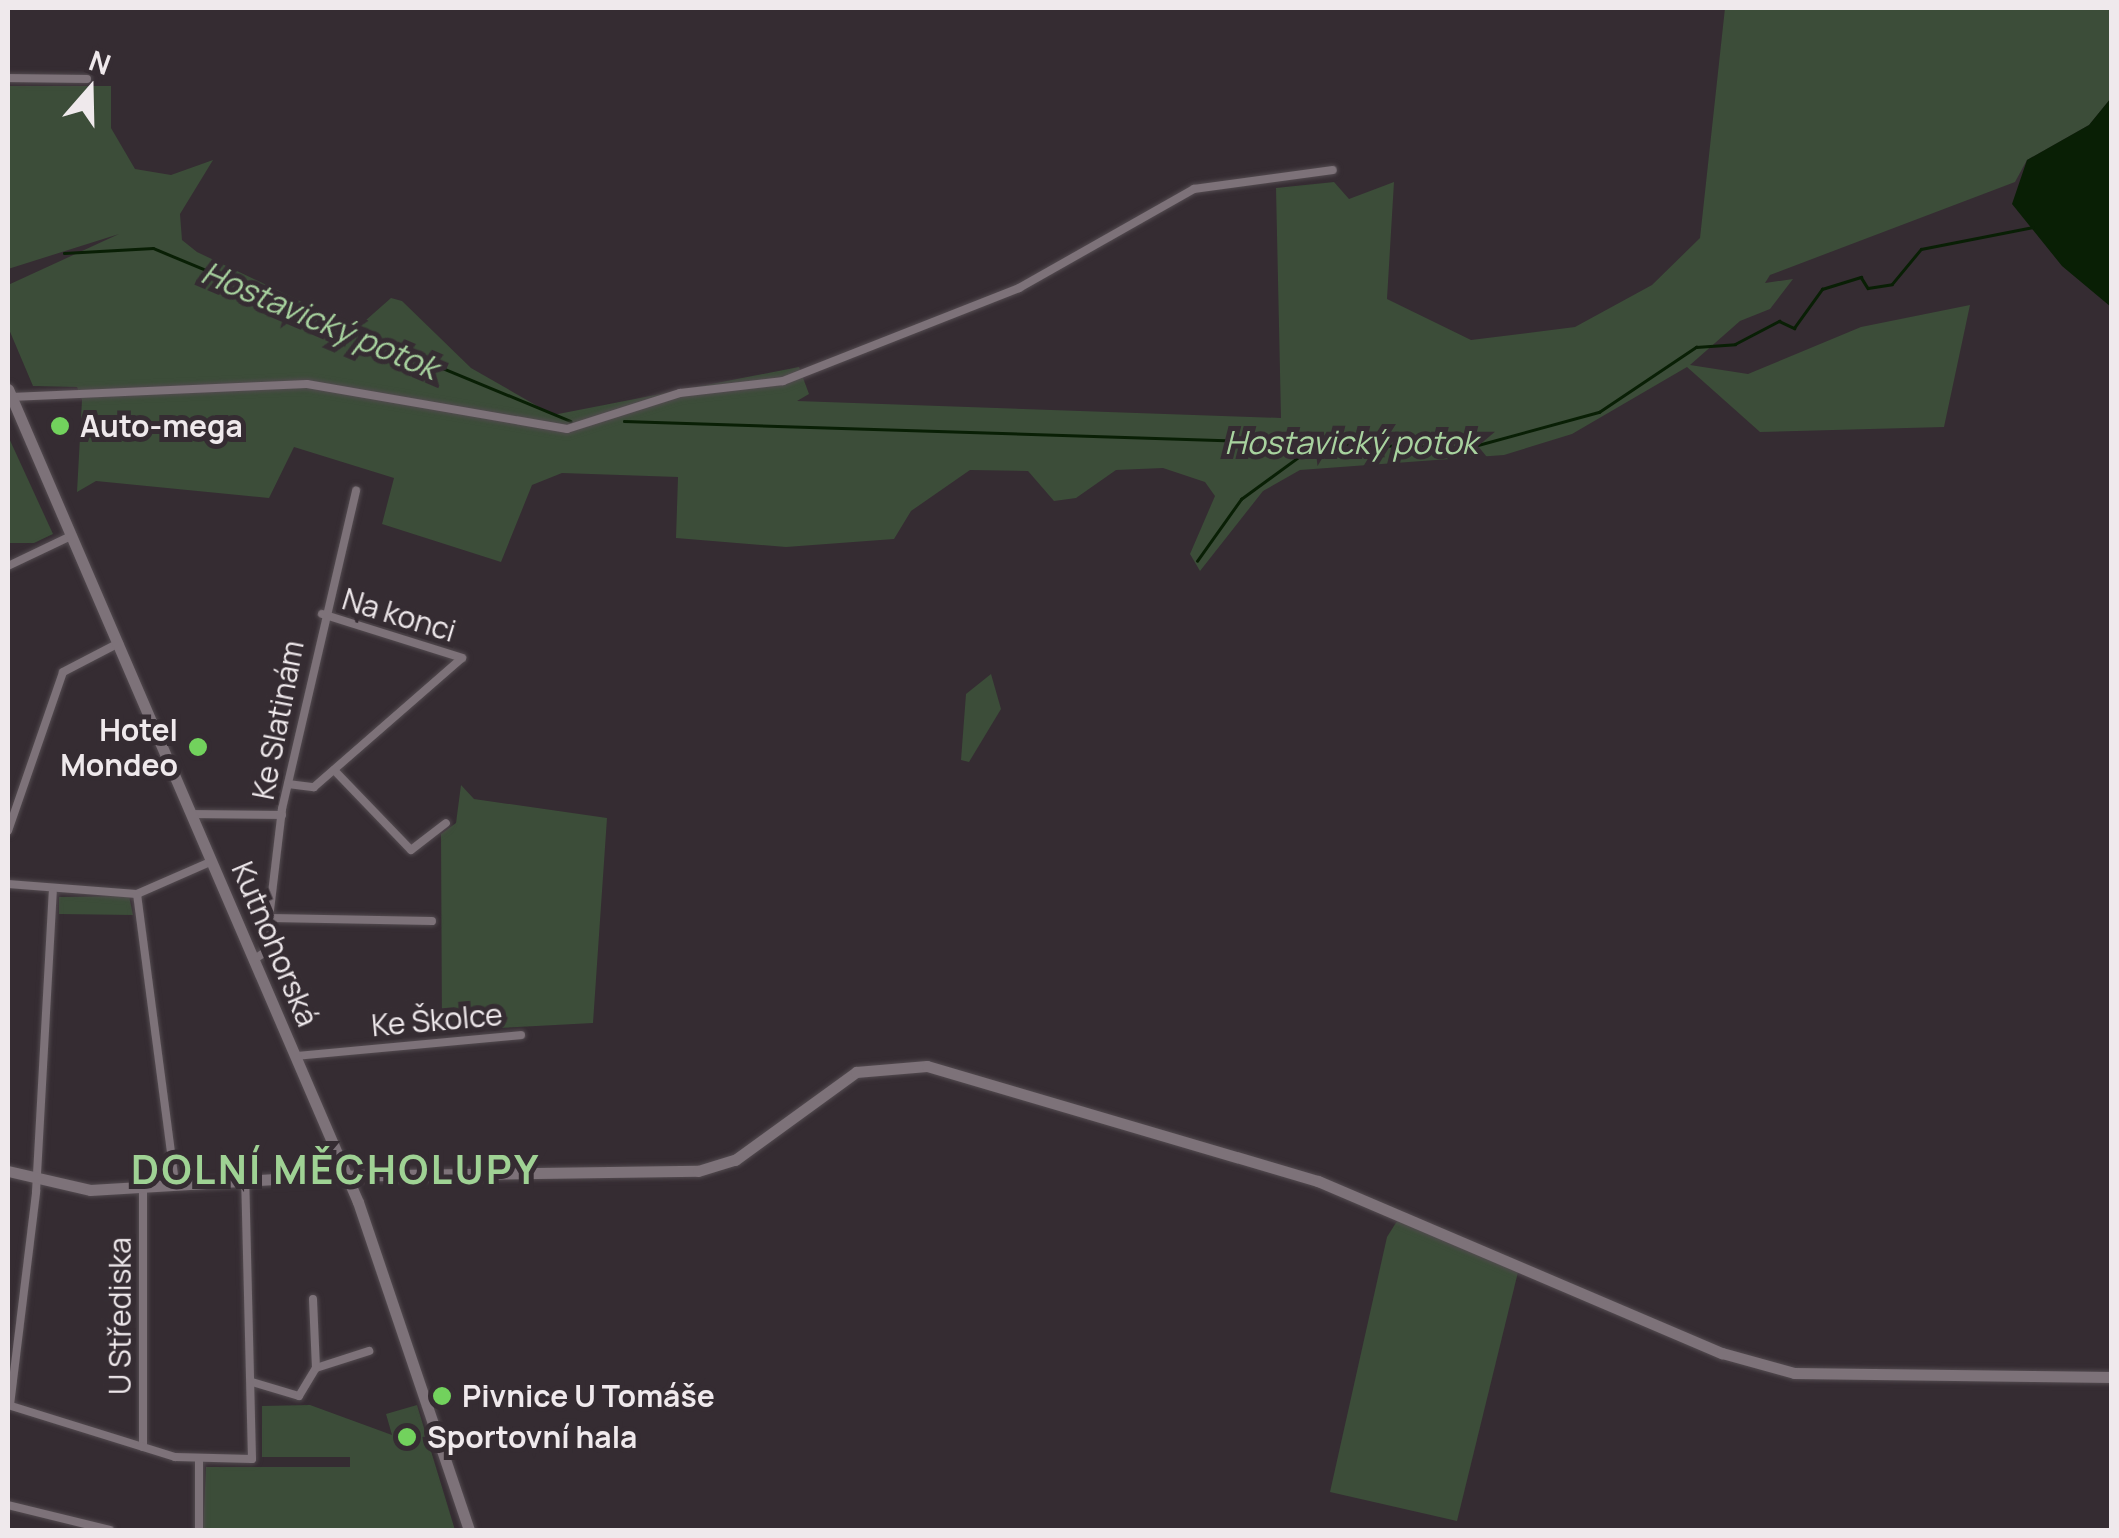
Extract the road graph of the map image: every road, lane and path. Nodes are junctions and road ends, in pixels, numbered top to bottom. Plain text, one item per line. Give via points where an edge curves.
1 (8, 78) edge
2 (87, 79) dead end
3 (1333, 170) dead end
4 (9, 393) edge
5 (356, 490) dead end
6 (72, 535) junction
7 (8, 566) edge
8 (322, 614) junction
9 (118, 643) junction
10 (334, 770) junction
11 (288, 784) junction
12 (192, 814) junction
13 (282, 815) junction
14 (446, 824) dead end
15 (8, 830) edge
16 (212, 861) junction
17 (8, 884) edge
18 (53, 892) junction
19 (137, 894) junction
20 (270, 918) junction
21 (432, 922) dead end
22 (256, 959) junction
23 (522, 1035) dead end
24 (296, 1056) junction
25 (8, 1171) edge
26 (347, 1176) junction
27 (245, 1178) junction
28 (37, 1180) junction
29 (175, 1181) junction
30 (142, 1185) junction
31 (313, 1299) dead end
32 (369, 1351) dead end
33 (316, 1368) junction
34 (2112, 1377) edge
35 (252, 1382) junction
36 (9, 1405) edge
37 (143, 1447) junction
38 (200, 1459) junction
39 (8, 1505) edge
40 (110, 1530) edge
41 (199, 1530) edge
42 (469, 1530) edge

1 - 2 street
3 - 4 street via 1194,189 1019,288 783,381 680,393 567,428 307,384
4 - 6 street, Kutnohorská
5 - 8 street, Ke Slatinám
6 - 7 street
6 - 9 street, Kutnohorská
8 - 10 street, Na konci via 462,658
8 - 11 street, Ke Slatinám
9 - 12 street, Kutnohorská
9 - 15 street via 62,672
10 - 11 street via 314,787
10 - 14 street via 411,850
11 - 13 street, Ke Slatinám
12 - 13 street
12 - 16 street, Kutnohorská
13 - 20 street, Ke Slatinám
16 - 19 street
16 - 22 street, Kutnohorská
17 - 18 street
18 - 19 street
18 - 28 street
19 - 29 street
20 - 21 street
20 - 22 street, Ke Slatinám
22 - 24 street, Kutnohorská
23 - 24 street, Ke Školce
24 - 26 street, Kutnohorská
25 - 28 street
26 - 27 street
26 - 34 street via 724,1166 856,1072 927,1066 1318,1180 1722,1354 1794,1373
26 - 42 street, Kutnohorská
27 - 29 street
27 - 35 street
28 - 30 street via 90,1190
28 - 36 street
29 - 30 street
30 - 37 street, U Střediska
31 - 33 street
32 - 33 street
33 - 35 street via 299,1396
35 - 38 street via 250,1461
36 - 37 street
37 - 38 street
38 - 41 street
39 - 40 street

